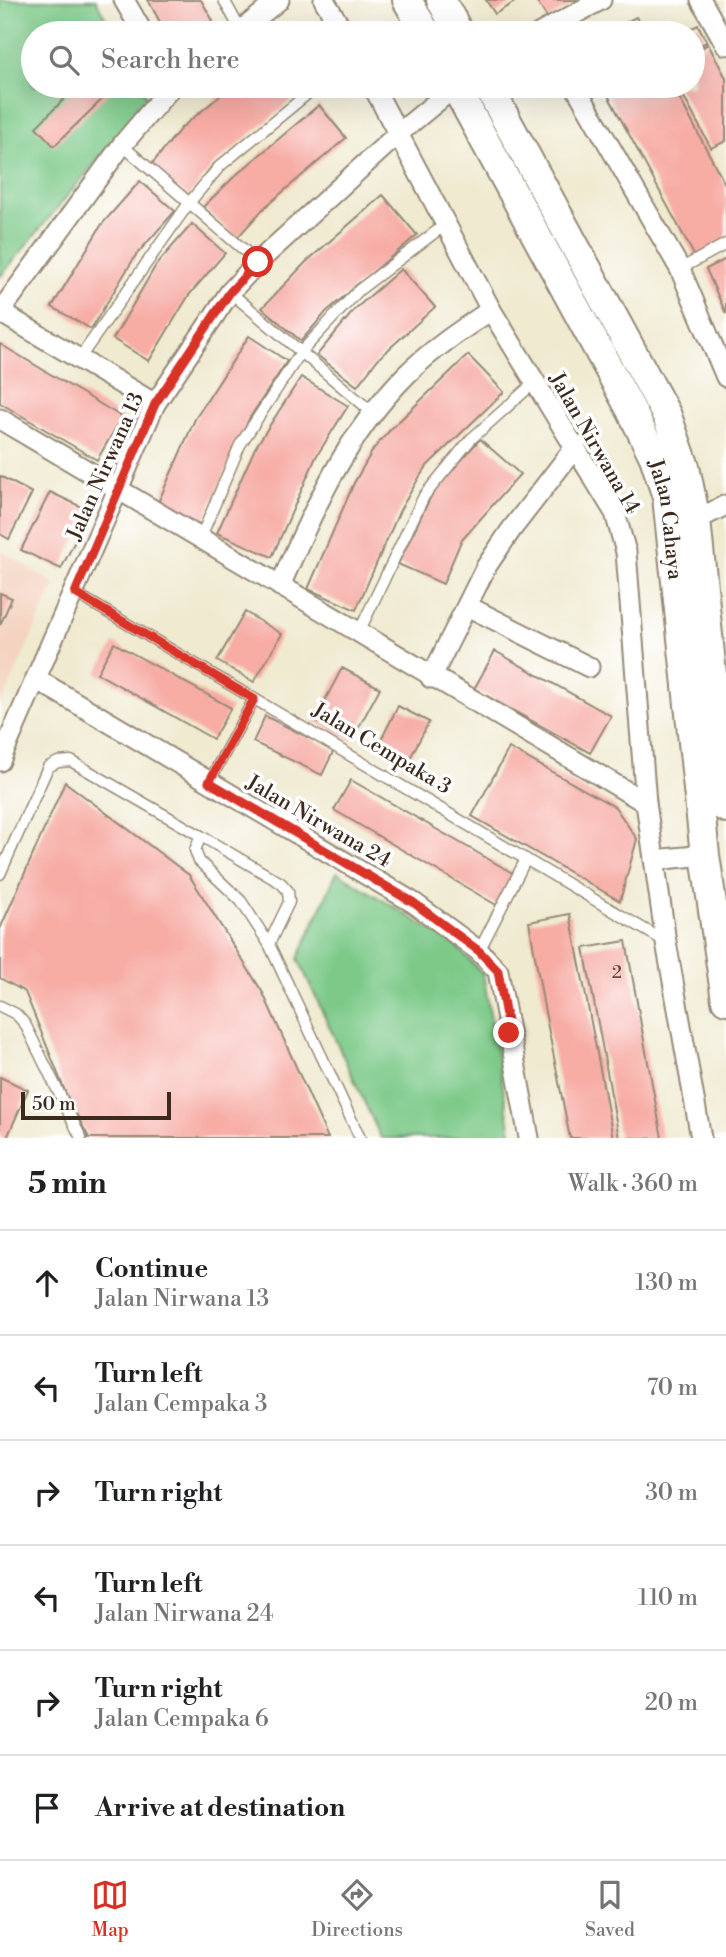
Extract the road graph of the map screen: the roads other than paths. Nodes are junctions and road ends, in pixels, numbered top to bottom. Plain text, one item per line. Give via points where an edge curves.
1 (124, 0) edge
2 (224, 0) edge
3 (279, 0) edge
4 (324, 0) edge
5 (407, 0) edge
6 (441, 0) edge
7 (601, 0) edge
8 (701, 0) edge
9 (136, 21) edge
10 (234, 21) edge
11 (253, 21) edge
12 (337, 21) edge
13 (419, 21) edge
14 (452, 21) edge
15 (564, 21) edge
16 (726, 45) edge
17 (162, 98) edge
18 (302, 98) edge
19 (379, 98) edge
20 (441, 98) edge
21 (462, 98) edge
22 (495, 98) edge
23 (582, 98) edge
24 (398, 133) junction
25 (122, 145) junction
26 (189, 203) junction
27 (446, 224) junction
28 (726, 244) edge
29 (258, 262) junction
30 (680, 269) junction
31 (230, 292) junction
32 (491, 310) junction
33 (0, 312) edge
34 (301, 352) junction
35 (79, 359) junction
36 (726, 377) edge
37 (535, 382) junction
38 (155, 404) junction
39 (372, 412) junction
40 (0, 419) edge
41 (576, 446) junction
42 (119, 490) junction
43 (726, 505) edge
44 (695, 520) junction
45 (200, 539) junction
46 (280, 586) junction
47 (75, 593) junction
48 (467, 606) junction
49 (358, 633) junction
50 (589, 667) dead end
51 (431, 678) junction
52 (36, 679) junction
53 (254, 699) junction
54 (0, 761) edge
55 (209, 782) junction
56 (646, 803) junction
57 (726, 808) edge
58 (201, 836) junction
59 (705, 855) junction
60 (526, 859) junction
61 (654, 860) junction
62 (0, 874) edge
63 (666, 942) junction
64 (269, 944) junction
65 (479, 951) junction
66 (726, 1000) edge
67 (0, 1006) edge
68 (81, 1138) edge
69 (360, 1138) edge
70 (529, 1138) edge
71 (701, 1138) edge

1 - 9 street
2 - 10 lane
3 - 11 street
4 - 12 street
5 - 13 main road
6 - 14 main road
7 - 15 street
8 - 16 street
17 - 25 street
18 - 26 lane via 219,166
19 - 24 street, Jalan Nirwana 14
20 - 24 street, Jalan Nirwana 13
21 - 59 main road, Jalan Cahaya via 631,410 667,498
22 - 44 main road, Jalan Cahaya via 667,416 685,467
23 - 30 street
24 - 27 street, Jalan Nirwana 14
24 - 29 street, Jalan Nirwana 13
25 - 26 lane
25 - 33 street
26 - 29 lane
26 - 35 lane
27 - 32 street, Jalan Nirwana 14
27 - 34 lane via 359,290
28 - 30 lane
29 - 31 street, Jalan Nirwana 13
30 - 36 street
31 - 34 lane
31 - 38 street, Jalan Nirwana 13
32 - 37 street, Jalan Nirwana 14
32 - 39 street via 442,344
33 - 35 street
34 - 39 lane
34 - 45 lane via 240,445
35 - 38 street
37 - 41 street, Jalan Nirwana 14
37 - 49 lane via 471,439 424,496
38 - 42 street, Jalan Nirwana 13
39 - 46 street via 315,505
40 - 42 street
41 - 48 street via 511,530
41 - 56 street, Jalan Nirwana 14 via 615,513 626,552
42 - 45 street
42 - 47 street, Jalan Nirwana 13
43 - 44 street
44 - 57 main road, Jalan Cahaya
45 - 46 street
46 - 49 street
47 - 52 street, Jalan Nirwana 13
47 - 53 lane, Jalan Cempaka 3
48 - 50 street
48 - 51 street
49 - 51 street
51 - 56 street
52 - 54 street, Jalan Nirwana 13
52 - 55 street, Jalan Nirwana 24
53 - 55 lane
53 - 60 lane, Jalan Cempaka 3
55 - 65 street, Jalan Nirwana 24 via 414,903
56 - 61 street, Jalan Nirwana 14
58 - 62 lane via 71,761 58,762 48,767
58 - 64 lane via 195,850 199,862 241,901
58 - 64 lane via 288,891 289,902
59 - 61 street
59 - 66 main road, Jalan Cahaya
60 - 63 lane, Jalan Cempaka 3
60 - 65 lane
61 - 63 street
63 - 71 street
64 - 69 lane
65 - 70 street, Jalan Nirwana 24 via 498,971
67 - 68 lane via 25,1024

